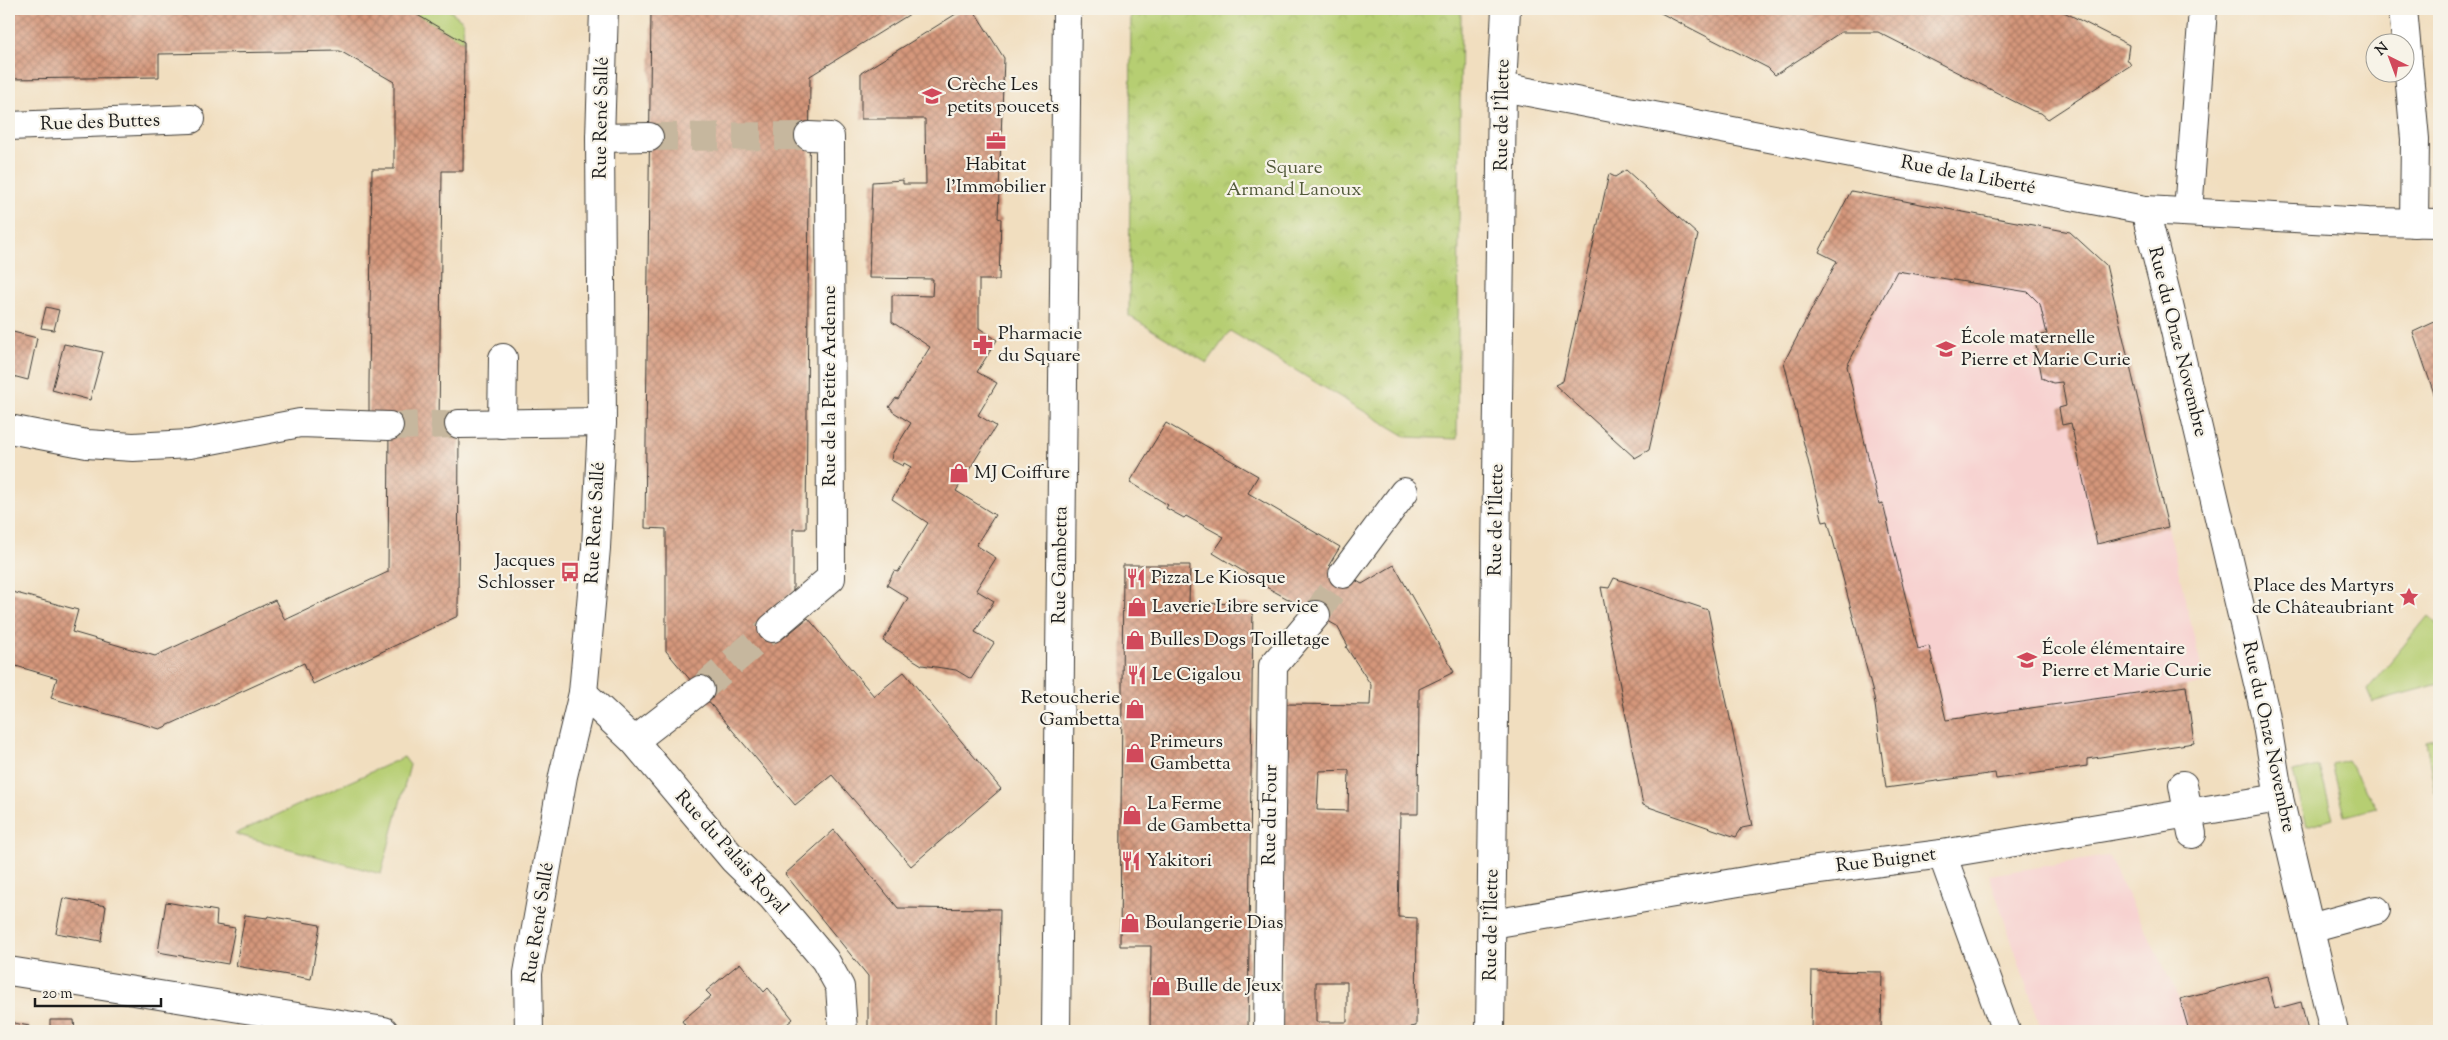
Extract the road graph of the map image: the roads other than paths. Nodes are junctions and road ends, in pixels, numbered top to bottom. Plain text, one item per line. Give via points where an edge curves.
1 (604, 9) edge
2 (1067, 9) edge
3 (1506, 9) edge
4 (2203, 9) edge
5 (2403, 9) edge
6 (1502, 86) junction
7 (191, 119) dead end
8 (9, 126) edge
9 (809, 136) tunnel mouth
10 (649, 137) tunnel mouth
11 (600, 138) junction
12 (2145, 210) junction
13 (2188, 212) junction
14 (2426, 223) edge
15 (503, 358) dead end
16 (602, 422) junction
17 (459, 424) tunnel mouth
18 (502, 424) junction
19 (389, 426) tunnel mouth
20 (9, 429) edge
21 (1404, 492) dead end
22 (1343, 574) tunnel mouth
23 (1316, 615) tunnel mouth
24 (772, 628) tunnel mouth
25 (700, 690) tunnel mouth
26 (583, 693) junction
27 (634, 741) junction
28 (2183, 785) dead end
29 (2279, 798) junction
30 (2190, 823) junction
31 (1942, 854) junction
32 (2376, 910) dead end
33 (1492, 924) junction
34 (2310, 928) junction
35 (9, 971) edge
36 (384, 1031) edge
37 (529, 1031) edge
38 (843, 1031) edge
39 (1056, 1031) edge
40 (1268, 1031) edge
41 (1490, 1031) edge
42 (2006, 1031) edge
43 (2334, 1031) edge

1 - 11 street, Rue René Sallé
2 - 39 street, Rue Gambetta
3 - 6 street, Rue de l'Îlette
4 - 13 street
5 - 14 street via 2414,139
6 - 12 street, Rue de la Liberté
6 - 33 street, Rue de l'Îlette
7 - 8 street, Rue des Buttes
9 - 24 street, Rue de la Petite Ardenne via 830,137 830,578
10 - 11 street
11 - 16 street, Rue René Sallé
12 - 13 street, Rue de la Liberté
12 - 29 street, Rue du Onze Novembre via 2266,713
13 - 14 street, Rue de la Liberté
15 - 18 street
16 - 18 street
16 - 26 street, Rue René Sallé via 596,548
17 - 18 street
19 - 20 street via 300,423 190,444 133,447 87,444
21 - 22 street
23 - 40 street, Rue du Four via 1273,666
25 - 27 street
26 - 27 street, Rue du Palais Royal
26 - 37 street, Rue René Sallé via 564,776 528,973
27 - 38 street, Rue du Palais Royal via 734,860 772,897 825,960 840,987
28 - 30 street
29 - 30 street, Rue Buignet
29 - 34 street, Rue du Onze Novembre
30 - 31 street, Rue Buignet
31 - 33 street, Rue Buignet via 1780,875
31 - 42 street
32 - 34 street
33 - 41 street, Rue de l'Îlette
34 - 43 street, Rue du Onze Novembre
35 - 36 street

